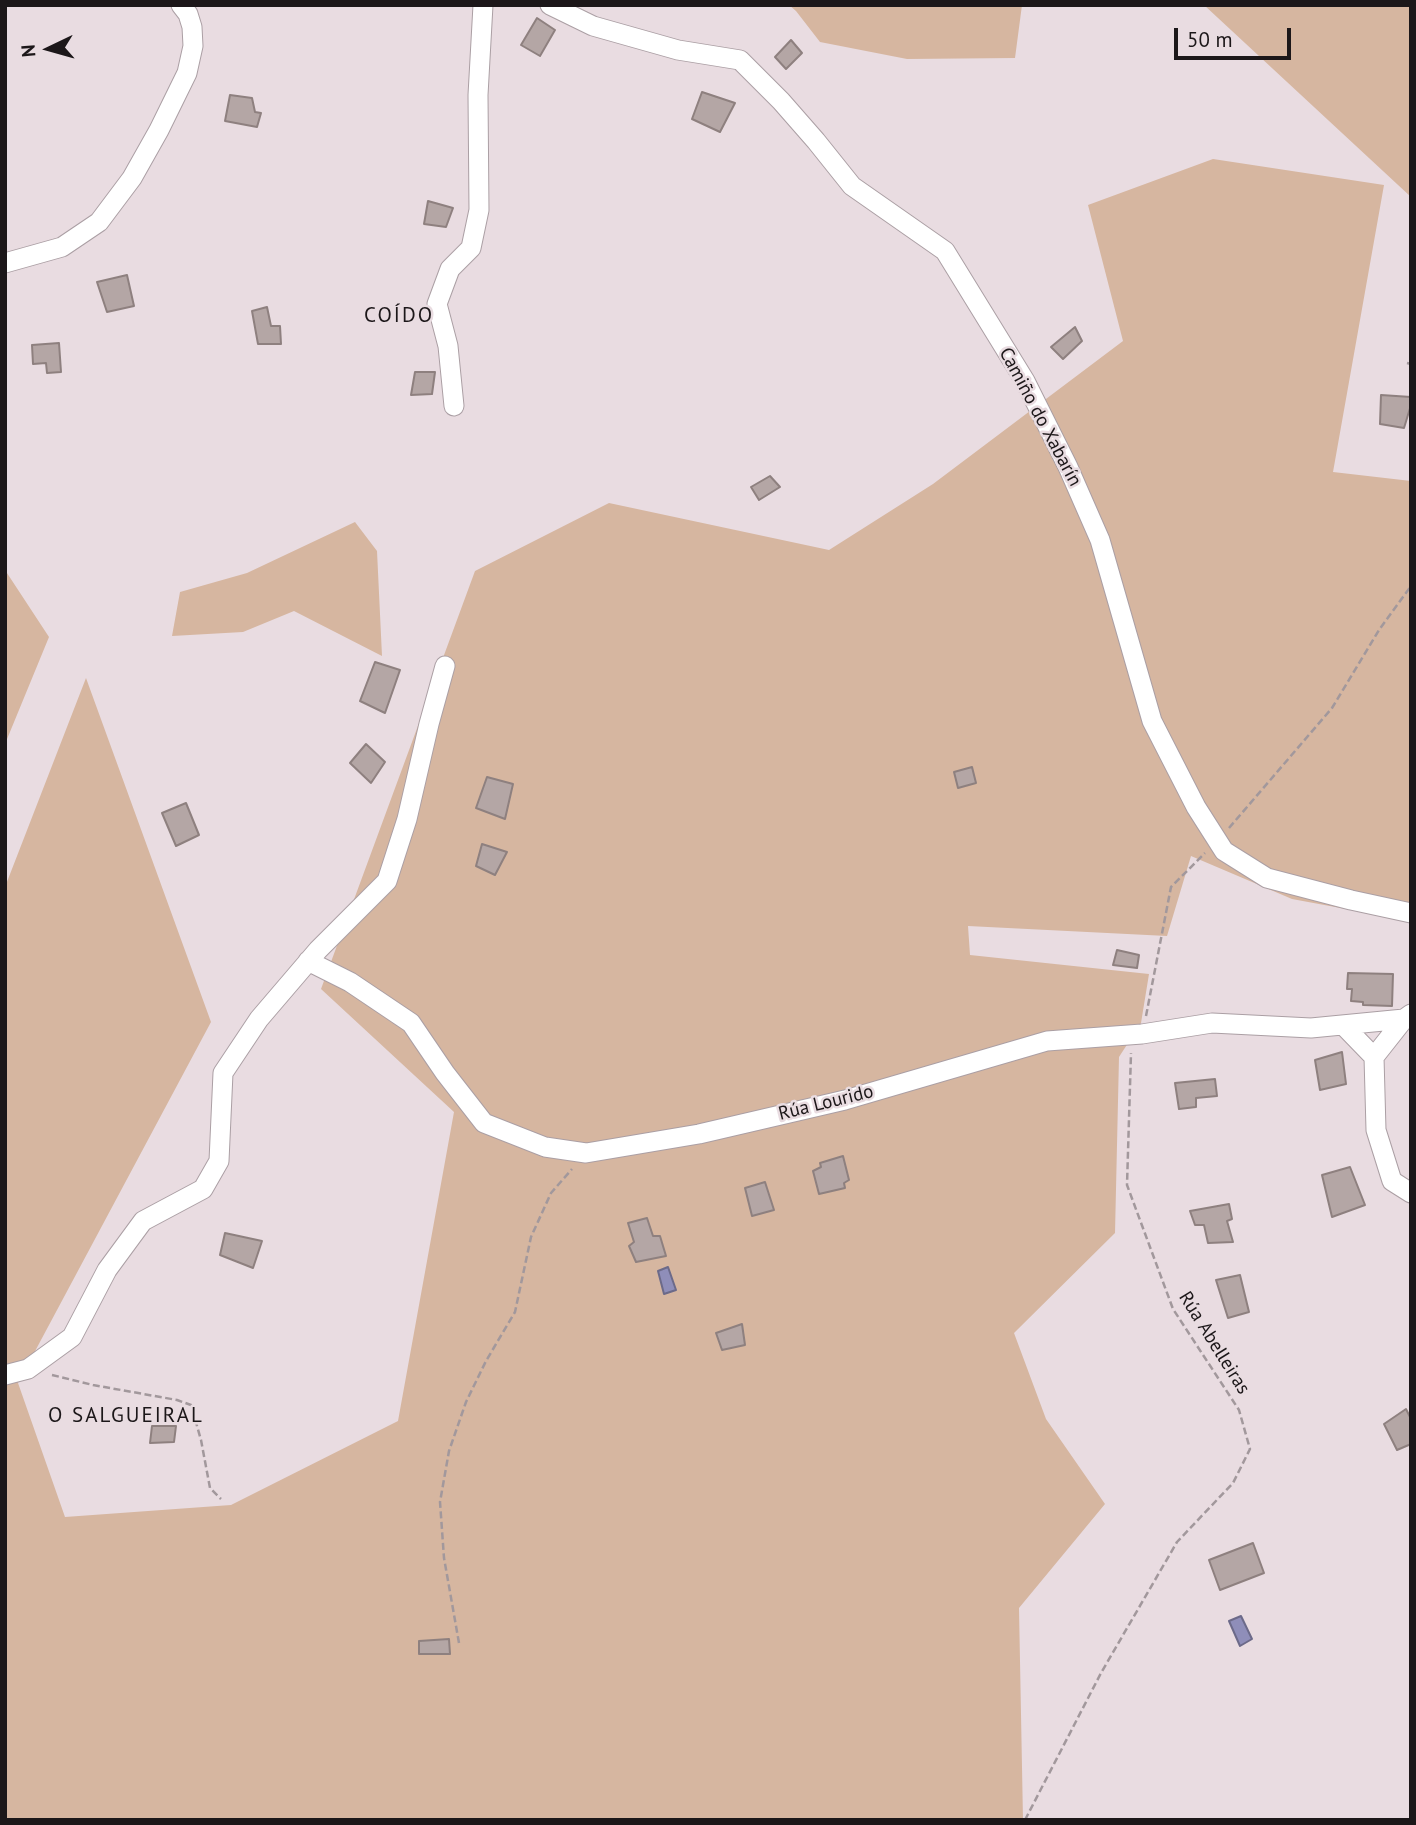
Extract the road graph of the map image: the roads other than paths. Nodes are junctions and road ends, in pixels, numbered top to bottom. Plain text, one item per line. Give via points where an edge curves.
1 (181, 5) edge
2 (483, 5) edge
3 (550, 5) edge
4 (5, 263) edge
5 (454, 406) dead end
6 (445, 666) dead end
7 (1411, 913) edge
8 (309, 961) junction
9 (1407, 1016) edge
10 (1343, 1025) junction
11 (1374, 1057) junction
12 (1411, 1193) edge
13 (5, 1375) edge

1 - 4 street via 192,27 187,73 132,177 99,222 62,247
2 - 5 street via 479,210 471,248 450,269 437,304 448,346
3 - 7 street, Camiño do Xabarín via 593,26 678,50 740,60 852,187 945,251 1025,381 1068,467 1101,540 1152,721 1224,851 1267,878
6 - 8 street via 387,881
8 - 10 street, Rúa Lourido via 411,1023 484,1123 545,1147 586,1153 699,1134 845,1100 1047,1041 1212,1023
8 - 13 street via 259,1018 223,1073 219,1161 203,1189 143,1221 107,1270 72,1337 28,1369
9 - 10 street, Rúa Lourido
9 - 11 street
10 - 11 street
11 - 12 street via 1376,1130 1392,1181

